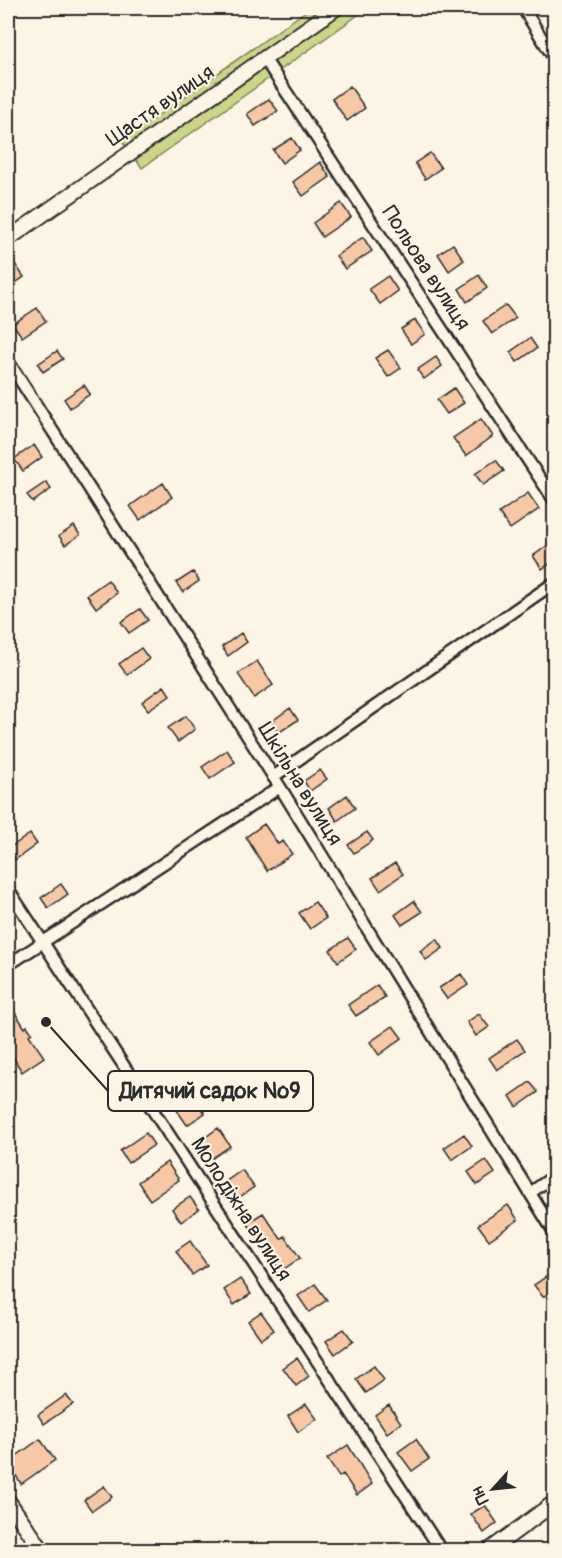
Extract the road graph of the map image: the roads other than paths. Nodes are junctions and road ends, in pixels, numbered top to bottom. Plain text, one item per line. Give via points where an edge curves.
1 (336, 8) edge
2 (523, 8) edge
3 (264, 58) junction
4 (555, 58) edge
5 (8, 239) edge
6 (8, 361) edge
7 (555, 500) edge
8 (555, 583) edge
9 (273, 777) junction
10 (280, 787) junction
11 (8, 889) edge
12 (42, 942) junction
13 (8, 965) edge
14 (555, 1176) edge
15 (530, 1193) junction
16 (555, 1232) edge
17 (8, 1501) edge
18 (555, 1503) edge
19 (42, 1551) edge
20 (441, 1551) edge
21 (490, 1551) edge

1 - 3 street, Щастя вулиця
2 - 4 street
3 - 5 street, Щастя вулиця
3 - 7 street, Польова вулиця
6 - 9 street, Шкільна вулиця
8 - 9 street
9 - 10 street, Шкільна вулиця
10 - 12 street
10 - 15 street, Шкільна вулиця
11 - 12 street, Молодіжна вулиця
12 - 13 street
12 - 20 street, Молодіжна вулиця
14 - 15 street
15 - 16 street, Шкільна вулиця
17 - 19 street
18 - 21 street

